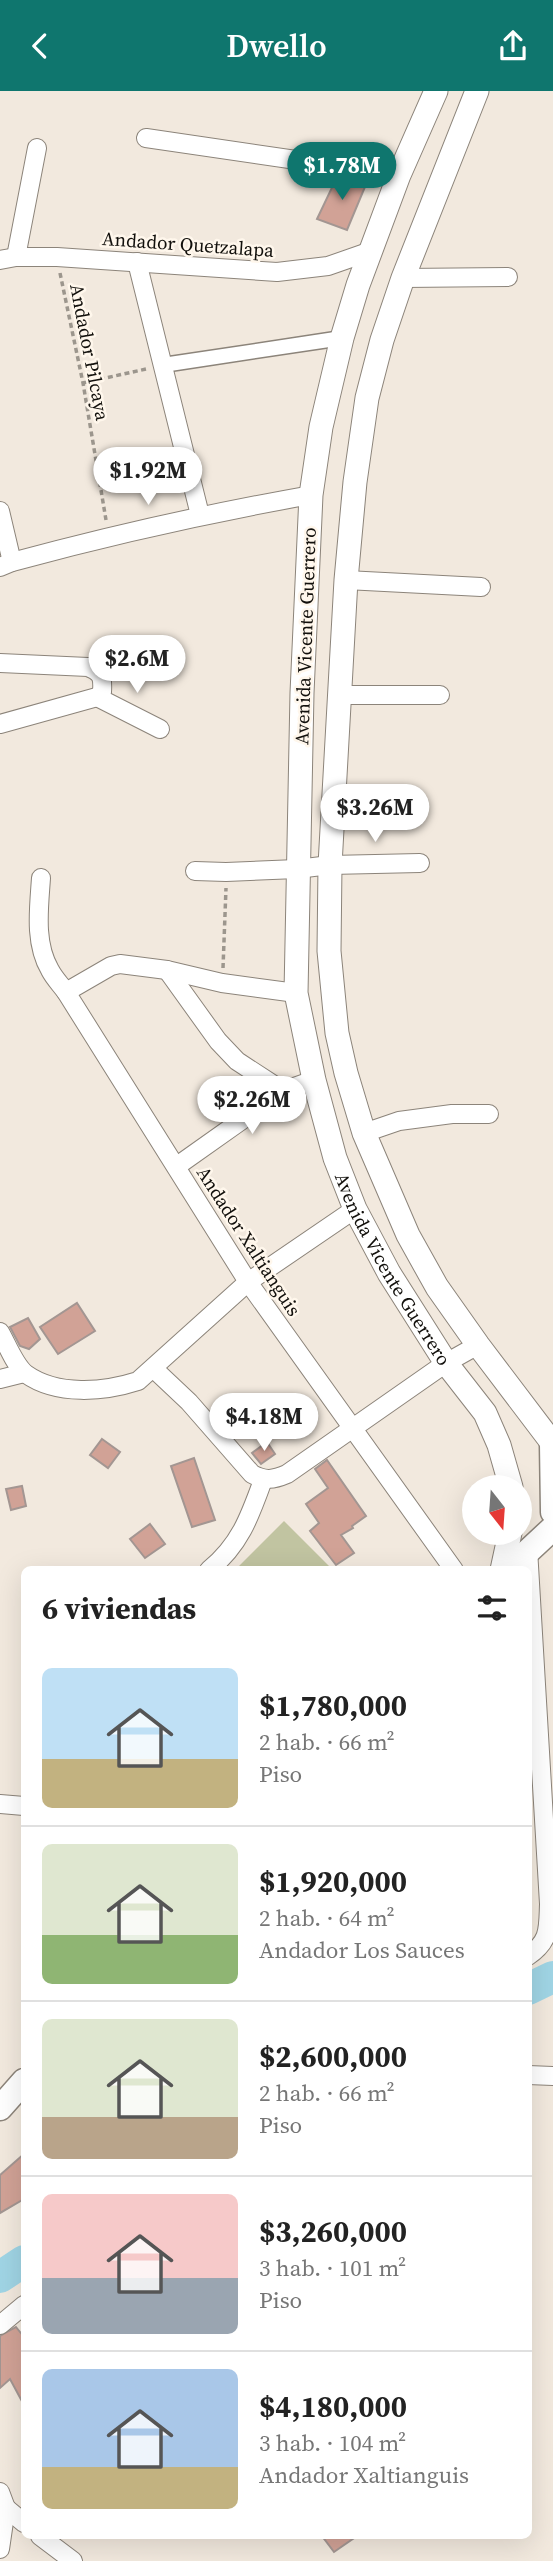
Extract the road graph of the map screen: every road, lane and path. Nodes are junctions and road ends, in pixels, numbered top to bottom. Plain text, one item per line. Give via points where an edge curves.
1 (436, 91) edge
2 (477, 91) edge
3 (146, 138) dead end
4 (37, 148) dead end
5 (399, 175) junction
6 (371, 251) junction
7 (57, 257) junction
8 (8, 258) edge
9 (137, 262) junction
10 (508, 277) dead end
11 (403, 278) junction
12 (342, 338) junction
13 (163, 365) junction
14 (83, 383) junction
15 (311, 495) junction
16 (0, 512) edge
17 (200, 515) junction
18 (108, 535) junction
19 (6, 564) edge
20 (346, 580) junction
21 (481, 587) dead end
22 (0, 663) edge
23 (340, 695) junction
24 (440, 695) dead end
25 (97, 697) junction
26 (0, 724) edge
27 (160, 729) dead end
28 (420, 863) dead end
29 (330, 865) junction
30 (297, 869) junction
31 (195, 871) dead end
32 (226, 872) junction
33 (40, 878) dead end
34 (167, 970) junction
35 (222, 983) junction
36 (66, 992) junction
37 (296, 993) junction
38 (314, 1080) junction
39 (283, 1091) junction
40 (489, 1114) dead end
41 (364, 1133) junction
42 (177, 1166) junction
43 (355, 1209) junction
44 (248, 1282) junction
45 (0, 1332) edge
46 (478, 1345) junction
47 (446, 1363) junction
48 (154, 1369) junction
49 (24, 1373) junction
50 (0, 1379) edge
51 (352, 1429) junction
52 (552, 1444) edge
53 (508, 1475) edge
54 (263, 1480) junction
55 (553, 1512) edge
56 (553, 1528) edge
57 (532, 1536) edge
58 (517, 1545) edge
59 (519, 1545) edge
60 (214, 1566) edge
61 (451, 1566) edge
62 (507, 1566) edge
63 (521, 1566) edge
64 (532, 1698) edge
65 (0, 1804) edge
66 (21, 1806) edge
67 (532, 1953) edge
68 (532, 2075) edge
69 (553, 2076) edge
70 (21, 2084) edge
71 (0, 2108) edge
72 (21, 2308) edge
73 (0, 2325) edge
74 (3, 2500) edge
75 (21, 2520) edge
76 (44, 2539) edge
77 (0, 2549) edge
78 (73, 2561) edge

1 - 5 street, Avenida Vicente Guerrero
2 - 11 street, Avenida Vicente Guerrero
3 - 5 street
4 - 8 street
5 - 6 street, Avenida Vicente Guerrero
6 - 9 street, Andador Quetzalapa via 328,266 277,272
6 - 12 street, Avenida Vicente Guerrero
7 - 8 street, Andador Quetzalapa
7 - 9 street, Andador Quetzalapa
7 - 14 path, Andador Pilcaya
9 - 13 street
10 - 11 street
11 - 20 street, Avenida Vicente Guerrero via 367,398
12 - 13 street
12 - 15 street, Avenida Vicente Guerrero
13 - 14 path
13 - 17 street
14 - 18 path, Andador Pilcaya
15 - 17 street
15 - 30 street, Avenida Vicente Guerrero
16 - 19 street
17 - 18 street
18 - 19 street
20 - 21 street
20 - 23 street, Avenida Vicente Guerrero
22 - 25 street via 88,667 103,679
23 - 24 street
23 - 29 street, Avenida Vicente Guerrero
25 - 26 street
25 - 27 street
28 - 29 street
29 - 30 street
29 - 41 street, Avenida Vicente Guerrero via 329,951 337,1033
30 - 32 street
30 - 37 street, Avenida Vicente Guerrero
31 - 32 street
32 - 35 path
33 - 36 street, Andador Xaltianguis via 41,947 49,969
34 - 35 street
34 - 36 street via 120,964
34 - 39 street via 237,1062
35 - 37 street
36 - 42 street, Andador Xaltianguis
37 - 38 street, Avenida Vicente Guerrero
38 - 39 street
38 - 43 street, Avenida Vicente Guerrero via 335,1158
39 - 42 street
40 - 41 street via 399,1121
41 - 46 street, Avenida Vicente Guerrero via 408,1235
42 - 44 street, Andador Xaltianguis
43 - 44 street
43 - 47 street, Avenida Vicente Guerrero
44 - 48 street
44 - 51 street, Andador Xaltianguis
45 - 49 street
46 - 47 street
46 - 52 street, Avenida Vicente Guerrero
47 - 51 street
47 - 53 street, Avenida Vicente Guerrero via 485,1413
48 - 49 street via 138,1381 118,1387 78,1390 47,1384
48 - 54 street via 252,1474
49 - 50 street
51 - 54 street via 287,1474
51 - 61 street, Andador Xaltianguis
52 - 55 main road
54 - 60 street via 245,1528
56 - 57 main road
58 - 62 main road
59 - 63 street
64 - 67 street via 549,1904 548,1933
65 - 66 street
68 - 69 street
70 - 71 main road
72 - 73 street
74 - 75 street
74 - 77 street
76 - 78 street

